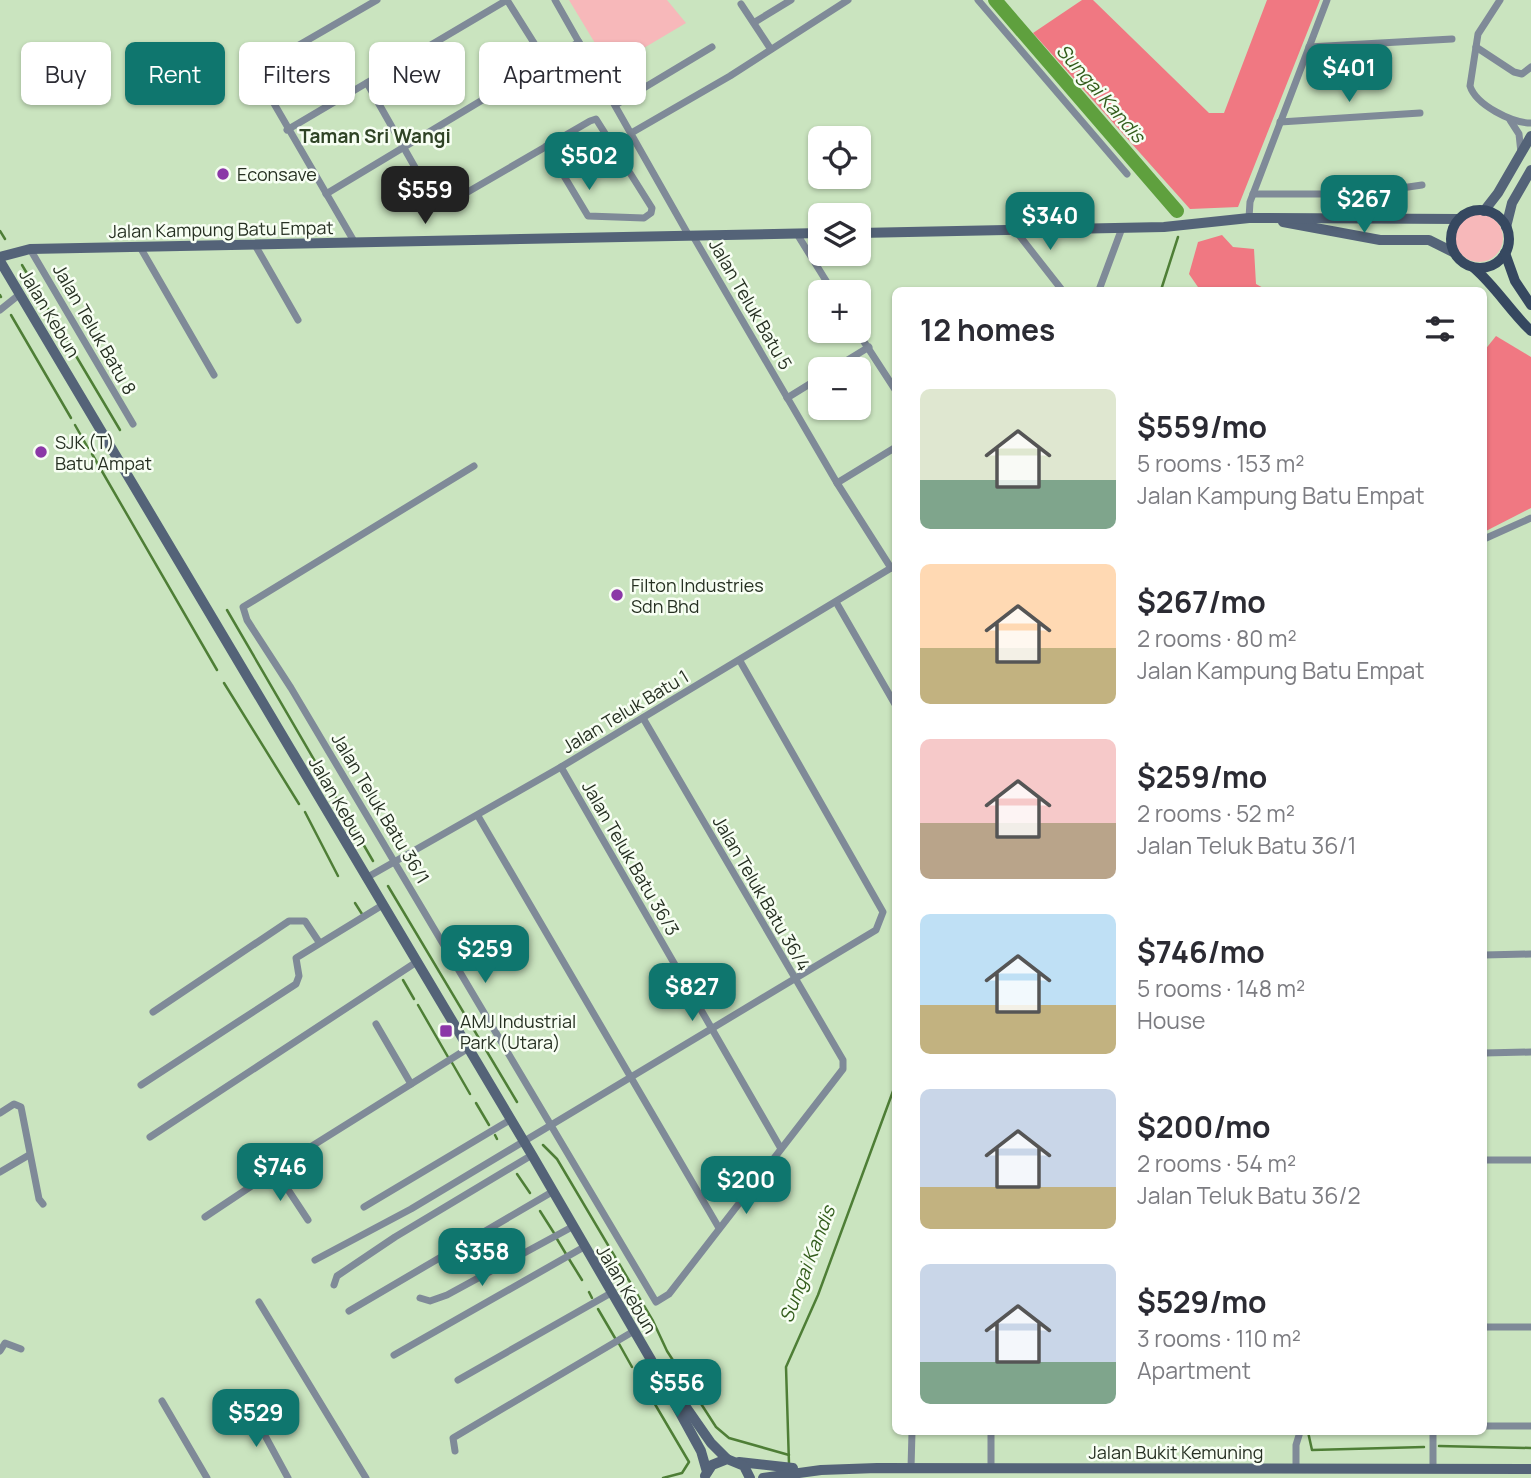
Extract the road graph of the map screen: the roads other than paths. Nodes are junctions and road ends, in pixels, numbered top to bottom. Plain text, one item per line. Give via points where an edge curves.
1 (377, 0) edge
2 (507, 0) edge
3 (555, 0) edge
4 (791, 0) edge
5 (848, 0) edge
6 (978, 0) edge
7 (1327, 0) edge
8 (1500, 0) edge
9 (741, 4) dead end
10 (755, 22) junction
11 (1452, 39) dead end
12 (533, 42) edge
13 (579, 42) edge
14 (712, 47) dead end
15 (1309, 47) junction
16 (1476, 47) junction
17 (770, 48) junction
18 (1531, 66) edge
19 (367, 83) junction
20 (646, 87) edge
21 (479, 102) edge
22 (618, 105) edge
23 (1420, 113) dead end
24 (1510, 119) junction
25 (1280, 122) junction
26 (1531, 122) edge
27 (287, 130) junction
28 (633, 132) junction
29 (1531, 135) edge
30 (546, 146) junction
31 (404, 147) junction
32 (1521, 153) junction
33 (1531, 170) edge
34 (1127, 174) dead end
35 (1422, 185) dead end
36 (326, 194) junction
37 (1253, 194) junction
38 (1484, 211) junction
39 (1249, 218) junction
40 (1270, 218) junction
41 (1458, 219) junction
42 (1506, 227) junction
43 (1122, 228) junction
44 (1015, 230) junction
45 (871, 233) edge
46 (797, 234) junction
47 (808, 234) edge
48 (691, 236) junction
49 (355, 243) junction
50 (255, 244) junction
51 (140, 247) junction
52 (30, 249) junction
53 (1453, 252) junction
54 (1505, 253) junction
55 (0, 259) edge
56 (1474, 268) junction
57 (825, 280) edge
58 (1060, 287) edge
59 (1100, 287) edge
60 (20, 294) junction
61 (1531, 305) edge
62 (0, 310) edge
63 (298, 320) dead end
64 (1531, 331) edge
65 (866, 343) edge
66 (869, 347) junction
67 (853, 357) edge
68 (214, 375) dead end
69 (892, 384) edge
70 (808, 385) edge
71 (787, 398) junction
72 (133, 424) dead end
73 (892, 449) edge
74 (474, 466) dead end
75 (837, 483) junction
76 (1531, 518) edge
77 (1487, 538) edge
78 (892, 566) edge
79 (892, 568) edge
80 (836, 602) junction
81 (740, 661) junction
82 (892, 699) edge
83 (643, 718) junction
84 (561, 767) junction
85 (478, 816) junction
86 (394, 862) junction
87 (366, 878) junction
88 (381, 905) junction
89 (319, 942) junction
90 (1531, 954) edge
91 (1487, 955) edge
92 (415, 963) junction
93 (793, 979) junction
94 (153, 1012) dead end
95 (376, 1024) dead end
96 (710, 1028) junction
97 (467, 1049) junction
98 (1531, 1052) edge
99 (1487, 1053) edge
100 (629, 1077) junction
101 (411, 1084) junction
102 (141, 1085) dead end
103 (0, 1113) edge
104 (510, 1120) junction
105 (551, 1123) junction
106 (150, 1137) dead end
107 (522, 1140) junction
108 (780, 1147) junction
109 (29, 1155) junction
110 (532, 1155) junction
111 (1487, 1160) edge
112 (1531, 1160) edge
113 (275, 1170) junction
114 (0, 1172) edge
115 (552, 1192) junction
116 (43, 1204) dead end
117 (365, 1207) dead end
118 (205, 1217) dead end
119 (308, 1220) dead end
120 (572, 1227) junction
121 (719, 1228) junction
122 (584, 1247) junction
123 (315, 1260) dead end
124 (334, 1285) dead end
125 (611, 1293) junction
126 (420, 1298) dead end
127 (259, 1302) dead end
128 (349, 1311) dead end
129 (1487, 1327) edge
130 (1531, 1327) edge
131 (634, 1331) junction
132 (21, 1349) dead end
133 (0, 1350) edge
134 (394, 1355) dead end
135 (650, 1358) junction
136 (458, 1380) dead end
137 (162, 1401) dead end
138 (249, 1406) dead end
139 (1487, 1426) edge
140 (1531, 1426) edge
141 (912, 1435) edge
142 (991, 1435) edge
143 (1299, 1435) edge
144 (1433, 1435) edge
145 (455, 1451) dead end
146 (727, 1459) junction
147 (739, 1462) junction
148 (911, 1468) junction
149 (991, 1468) junction
150 (1296, 1468) junction
151 (821, 1469) junction
152 (1433, 1469) junction
153 (1531, 1469) edge
154 (703, 1476) edge
155 (770, 1477) edge
156 (207, 1478) edge
157 (288, 1478) edge
158 (366, 1478) edge
159 (750, 1478) edge

1 - 27 street via 261,67 258,76
2 - 12 street
2 - 19 street
3 - 13 street, Jalan Teluk Batu 5
4 - 10 street
5 - 17 street
6 - 34 street
7 - 15 street
8 - 16 street via 1482,26
9 - 10 street
10 - 17 street
11 - 15 street
14 - 20 street
15 - 25 street
16 - 18 street via 1514,72 1522,74
16 - 24 street via 1472,91
17 - 28 street
19 - 27 street
19 - 31 street
21 - 31 street
22 - 28 street, Jalan Teluk Batu 5
23 - 25 street
24 - 26 street
24 - 32 street via 1519,134
25 - 37 street
27 - 36 street
28 - 48 street, Jalan Teluk Batu 5
29 - 32 main road
30 - 30 street via 596,120 651,213 644,218 588,216
30 - 31 street via 447,204 433,199
31 - 36 street
32 - 38 main road
33 - 42 main road via 1512,203
35 - 37 street via 1360,194
36 - 49 street
37 - 39 street
38 - 41 main road
38 - 42 main road via 1495,214
39 - 40 main road
39 - 43 main road
40 - 41 main road
40 - 53 main road via 1380,240 1429,240
41 - 53 main road via 1451,234
42 - 54 main road
43 - 44 main road
43 - 59 street
44 - 45 main road
44 - 58 street
46 - 47 main road, Jalan Kampung Batu Empat
46 - 48 main road, Jalan Kampung Batu Empat
46 - 57 street
48 - 49 main road, Jalan Kampung Batu Empat
48 - 71 street, Jalan Teluk Batu 5
49 - 50 main road, Jalan Kampung Batu Empat
50 - 51 main road, Jalan Kampung Batu Empat
50 - 63 street
51 - 52 main road, Jalan Kampung Batu Empat
51 - 68 street
52 - 55 main road, Jalan Kampung Batu Empat
52 - 72 street, Jalan Teluk Batu 8
53 - 56 main road
54 - 56 main road via 1491,266
54 - 61 main road via 1515,281
55 - 60 main road, Jalan Kebun
56 - 64 main road
60 - 62 street
60 - 87 main road, Jalan Kebun
65 - 66 street
66 - 67 street
66 - 69 street
70 - 71 street
71 - 75 street, Jalan Teluk Batu 5
73 - 75 street
74 - 86 street, Jalan Teluk Batu 36/1 via 243,607
75 - 78 street, Jalan Teluk Batu 5
76 - 77 street
79 - 80 street, Jalan Teluk Batu 1
80 - 81 street, Jalan Teluk Batu 1
80 - 82 street
81 - 83 street, Jalan Teluk Batu 1
81 - 93 street via 883,912 876,930
83 - 84 street, Jalan Teluk Batu 1
83 - 93 street, Jalan Teluk Batu 36/4
84 - 85 street, Jalan Teluk Batu 1
84 - 96 street, Jalan Teluk Batu 36/3
85 - 86 street, Jalan Teluk Batu 1
85 - 100 street
86 - 87 street, Jalan Teluk Batu 1
86 - 105 street, Jalan Teluk Batu 36/1
87 - 88 main road, Jalan Kebun
88 - 89 street
88 - 92 main road, Jalan Kebun
89 - 94 street via 305,920 289,921
89 - 102 street via 296,958 296,984
90 - 91 street
92 - 97 main road, Jalan Kebun
92 - 106 street
93 - 96 street
93 - 108 street, Jalan Teluk Batu 36/4 via 843,1060 843,1069
95 - 101 street
96 - 100 street
96 - 108 street, Jalan Teluk Batu 36/3
97 - 101 street
97 - 104 main road, Jalan Kebun
98 - 99 street
100 - 105 street
100 - 121 street
101 - 113 street
103 - 109 street via 14,1104 21,1107
104 - 107 main road, Jalan Kebun
104 - 117 street
105 - 107 street
105 - 121 street, Jalan Teluk Batu 36/1 via 656,1302 670,1294
107 - 110 main road, Jalan Kebun
107 - 123 street via 411,1209
108 - 121 street
109 - 114 street
109 - 116 street
110 - 115 main road, Jalan Kebun
110 - 124 street via 395,1237 337,1276
111 - 112 street
113 - 118 street
113 - 119 street
115 - 120 main road, Jalan Kebun
115 - 128 street
120 - 122 main road, Jalan Kebun
120 - 126 street via 447,1295 430,1301
122 - 125 main road, Jalan Kebun
122 - 134 street
125 - 131 main road, Jalan Kebun
125 - 136 street
127 - 158 street
129 - 130 street
131 - 135 main road, Jalan Kebun
131 - 145 street via 453,1438
132 - 133 street via 10,1342
135 - 146 main road, Jalan Kebun
135 - 154 main road, Jalan Kebun via 701,1451
137 - 156 street
138 - 157 street
139 - 140 street
141 - 148 street
142 - 149 street
143 - 150 street
144 - 152 street
146 - 147 main road, Jalan Bukit Kemuning
146 - 154 main road via 719,1460
147 - 151 main road, Jalan Bukit Kemuning
147 - 159 main road
148 - 149 main road, Jalan Bukit Kemuning
148 - 151 main road, Jalan Bukit Kemuning
149 - 150 main road, Jalan Bukit Kemuning
150 - 152 main road, Jalan Bukit Kemuning
151 - 155 main road, Jalan Bukit Kemuning
152 - 153 main road, Jalan Bukit Kemuning

